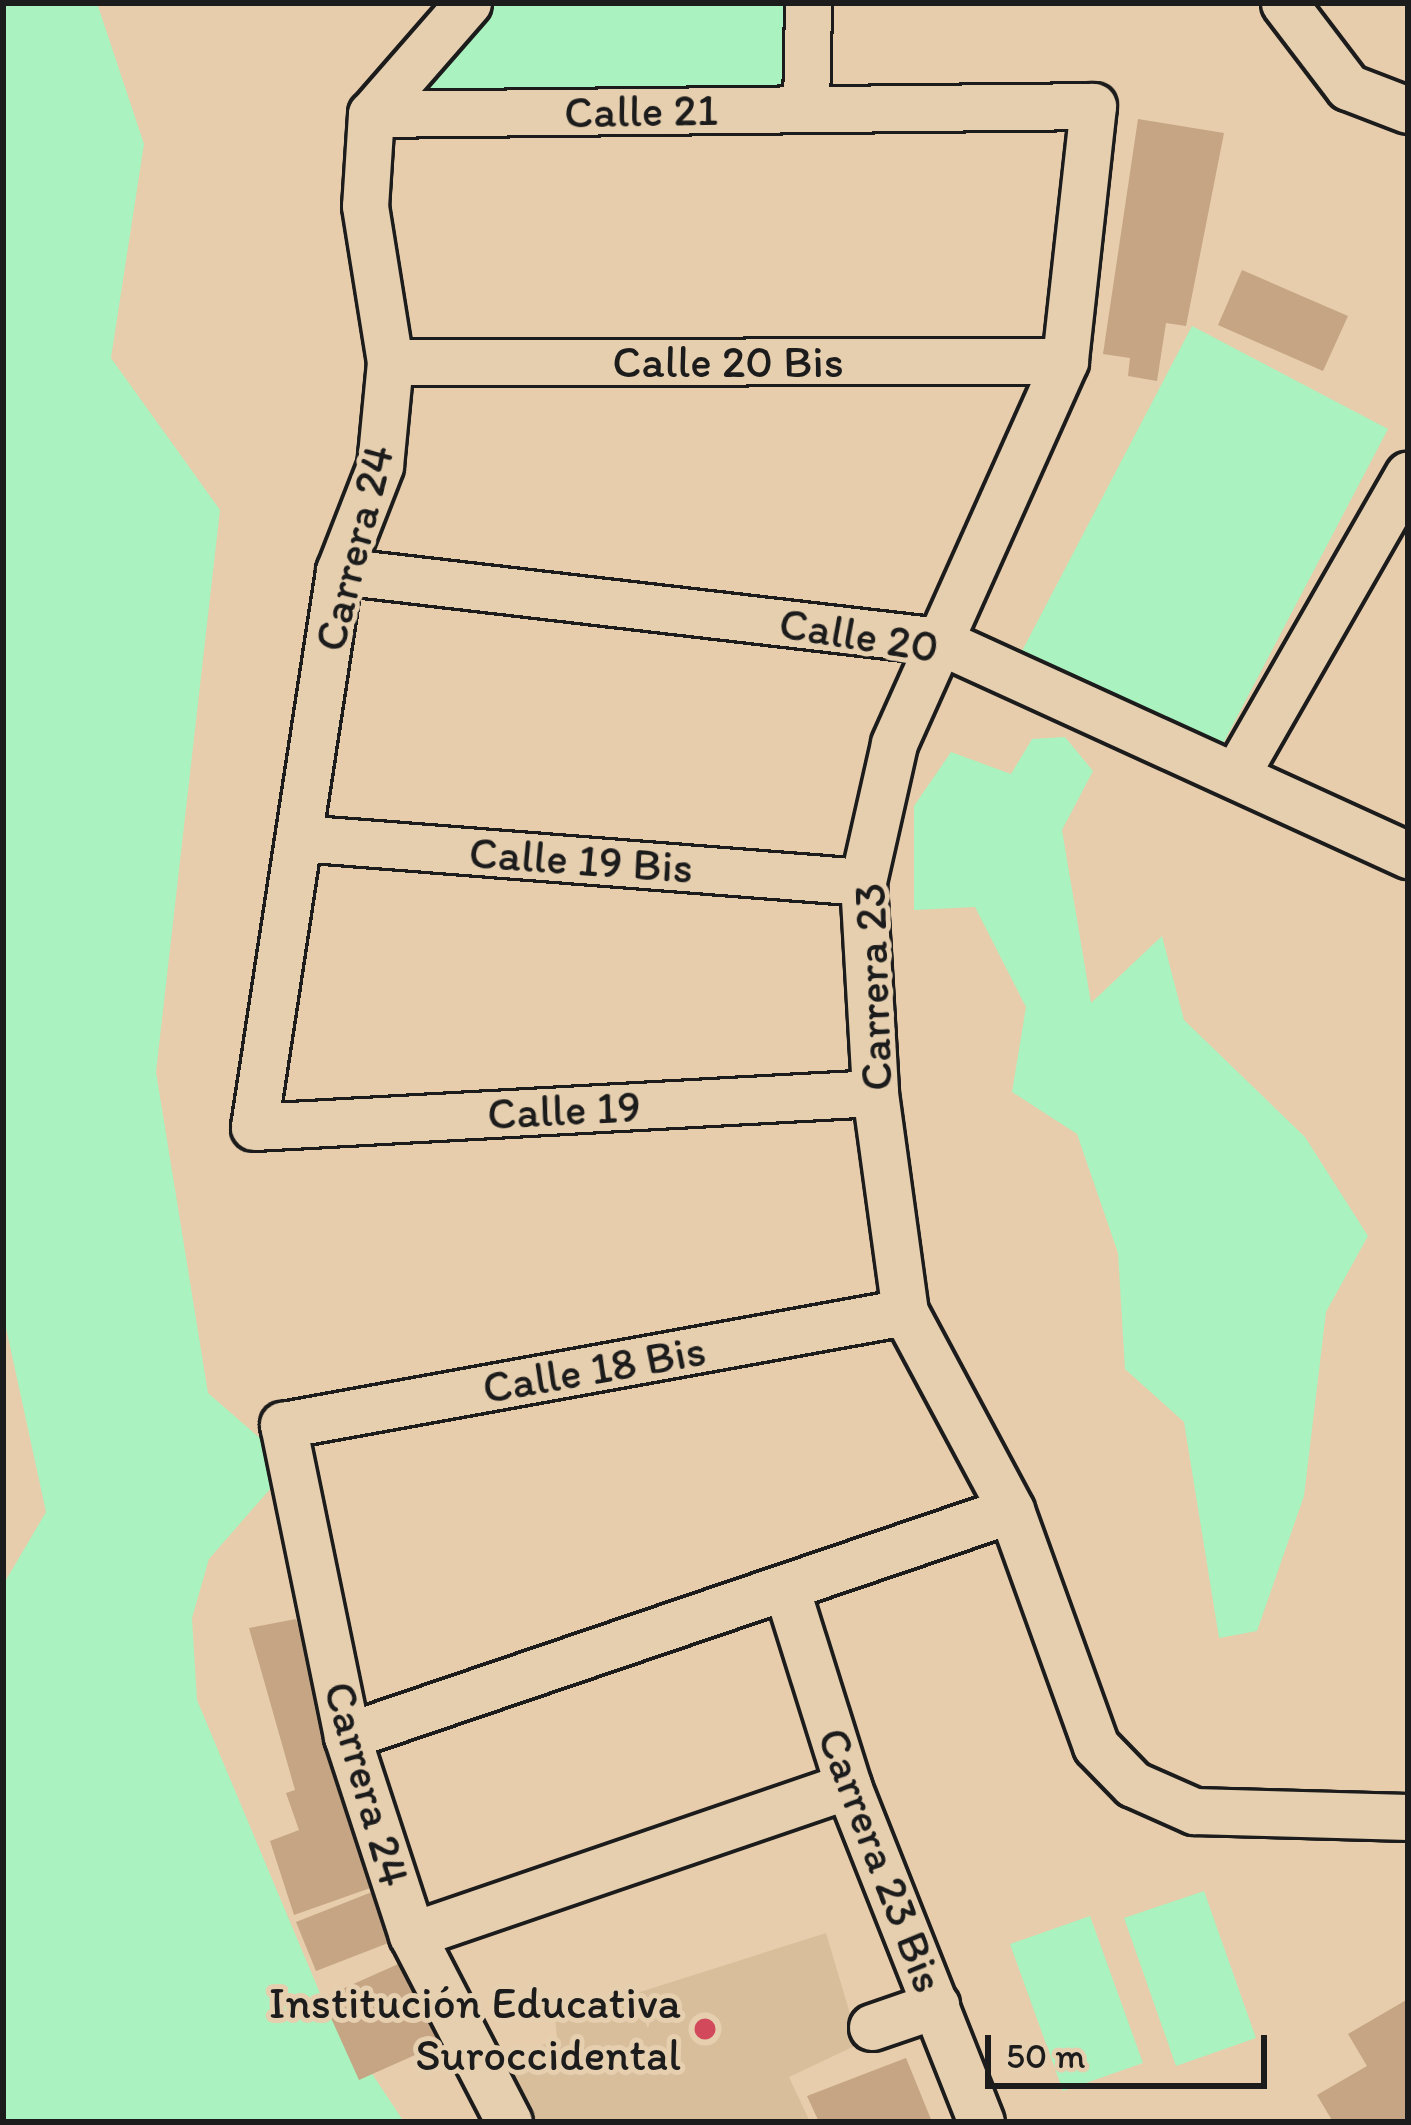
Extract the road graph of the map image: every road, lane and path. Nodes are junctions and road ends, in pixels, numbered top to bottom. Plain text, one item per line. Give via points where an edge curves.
1 (468, 3) edge
2 (808, 3) edge
3 (1284, 3) edge
4 (806, 110) junction
5 (1408, 110) edge
6 (371, 114) junction
7 (390, 362) junction
8 (1065, 362) junction
9 (1408, 475) edge
10 (339, 571) junction
11 (939, 641) junction
12 (1237, 773) junction
13 (298, 838) junction
14 (1408, 855) edge
15 (863, 882) junction
16 (875, 1094) junction
17 (254, 1127) joint
18 (905, 1312) junction
19 (283, 1425) joint
20 (1011, 1510) junction
21 (788, 1594) junction
22 (347, 1736) junction
23 (848, 1786) junction
24 (1408, 1817) edge
25 (412, 1935) junction
26 (936, 2005) junction
27 (872, 2027) dead end
28 (509, 2122) edge
29 (981, 2122) edge

1 - 6 street
2 - 4 street
3 - 5 street via 1348,87
4 - 6 street, Calle 21
4 - 8 street, Carrera 23 via 1093,106
6 - 7 street, Carrera 24 via 365,206
7 - 8 street, Calle 20 Bis
7 - 10 street, Carrera 24 via 380,466
8 - 11 street, Carrera 23
9 - 12 street
10 - 11 street, Calle 20
10 - 13 street, Carrera 24
11 - 12 street, Calle 20
11 - 15 street, Carrera 23 via 895,744
12 - 14 street, Calle 20
13 - 15 street, Calle 19 Bis
13 - 17 street, Carrera 24
15 - 16 street, Carrera 23
16 - 17 street, Calle 19
16 - 18 street, Carrera 23
18 - 19 street, Calle 18 Bis
18 - 20 street, Carrera 23
19 - 22 street, Carrera 24
20 - 21 street
20 - 24 street, Carrera 23 via 1096,1746 1132,1784 1194,1811
21 - 22 street
21 - 23 street, Carrera 23 Bis
22 - 25 street, Carrera 24
23 - 25 street
23 - 26 street, Carrera 23 Bis
25 - 28 street, Carrera 24
26 - 27 street
26 - 29 street, Carrera 23 Bis

